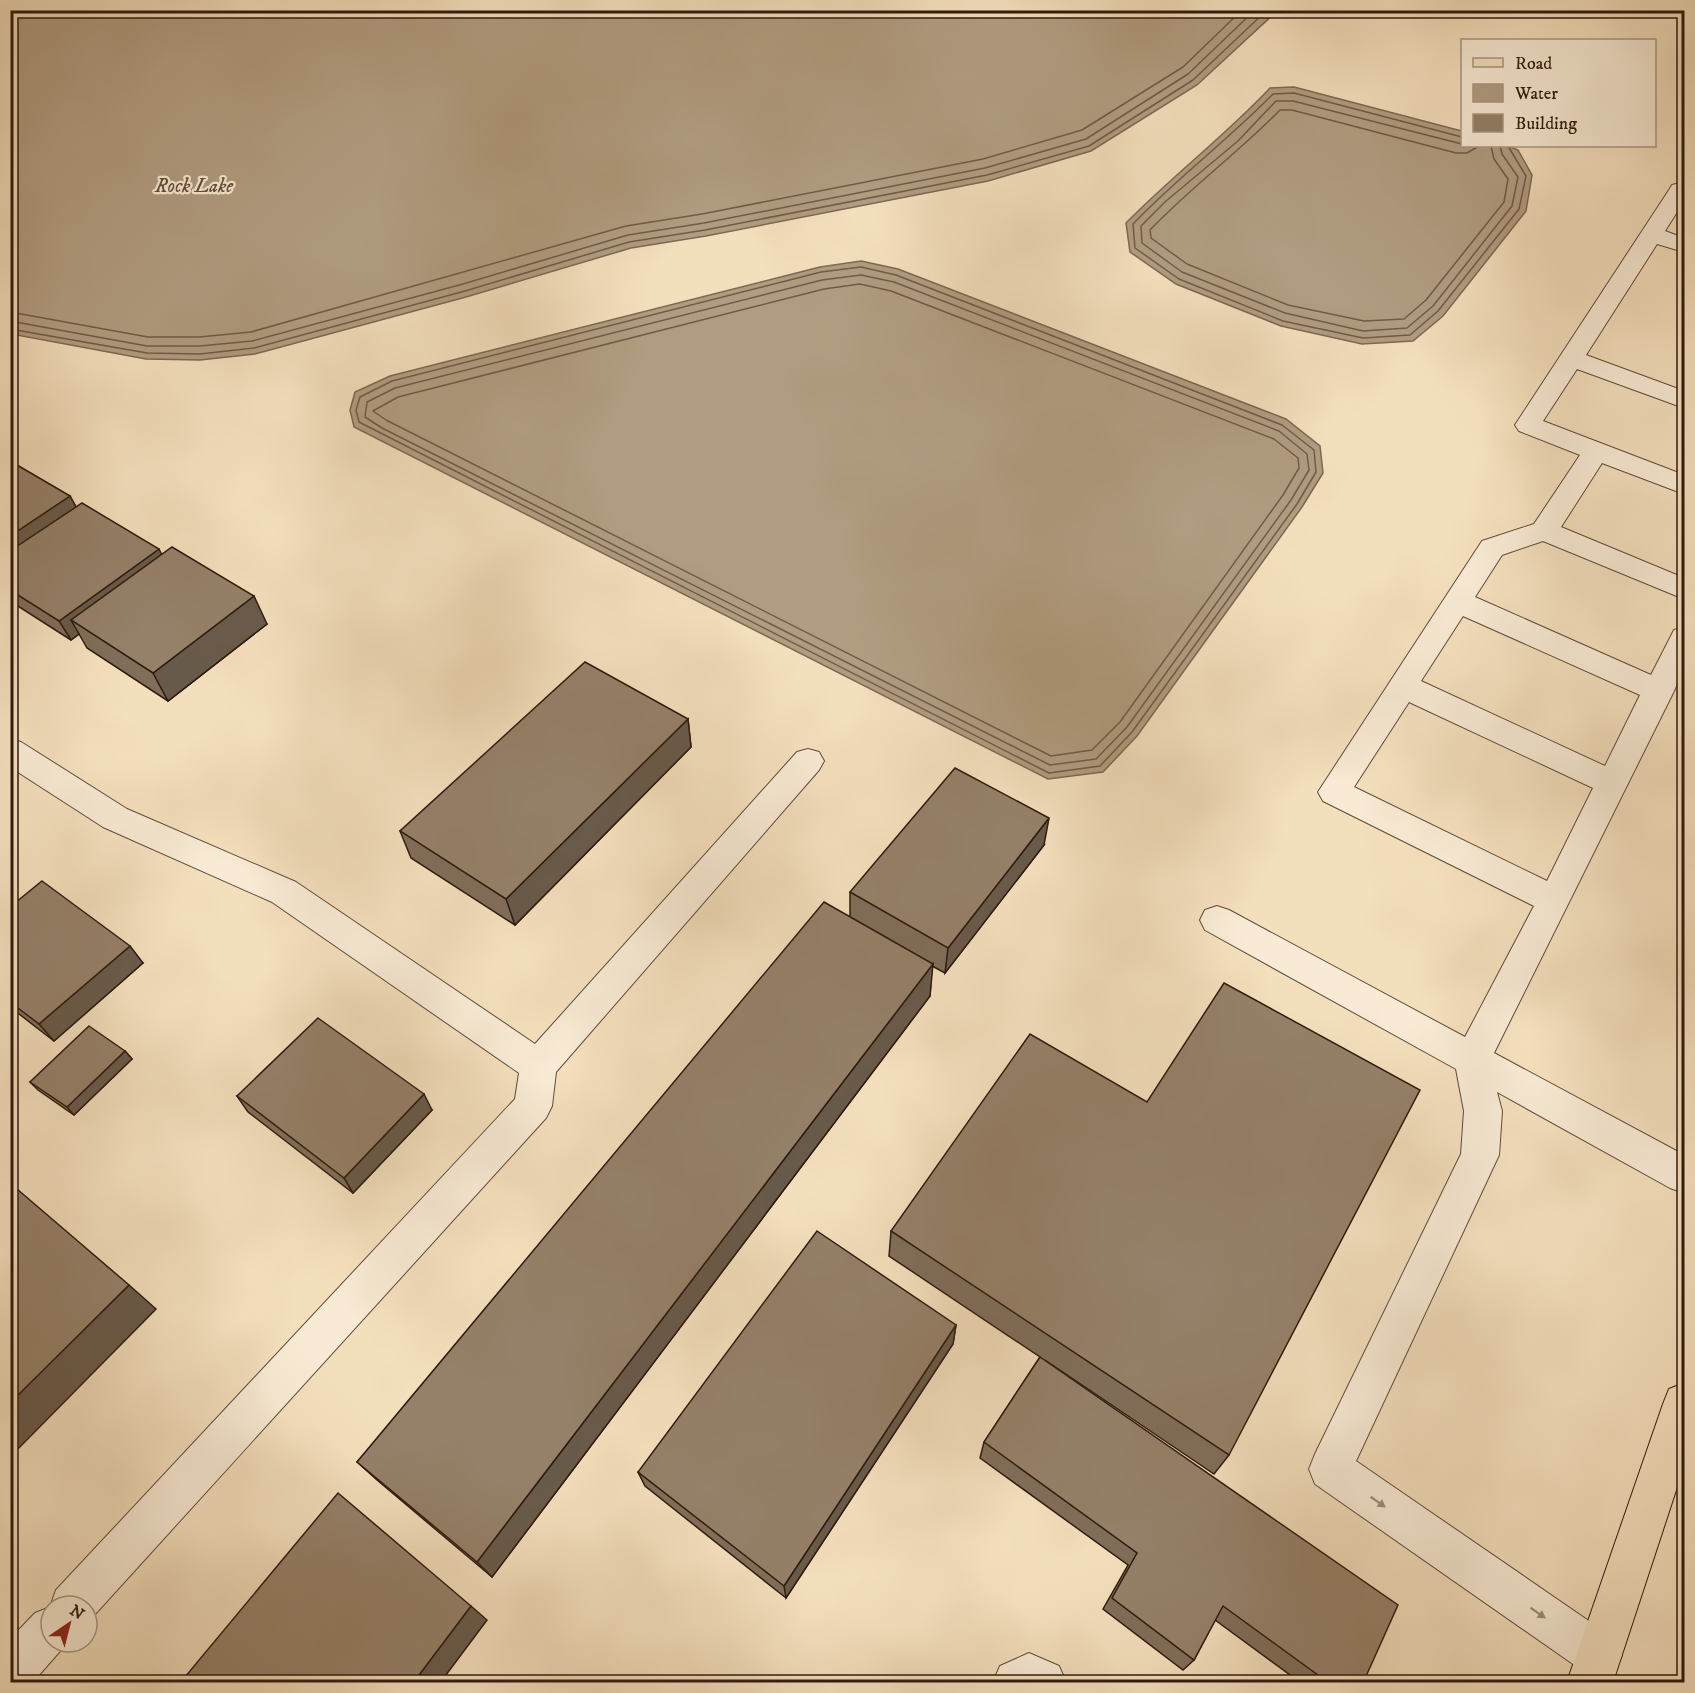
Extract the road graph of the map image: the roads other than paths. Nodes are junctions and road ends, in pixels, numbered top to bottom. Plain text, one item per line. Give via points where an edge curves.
1 (1684, 191) edge
2 (1652, 235) junction
3 (1684, 245) edge
4 (1572, 359) junction
5 (1684, 400) edge
6 (1596, 451) junction
7 (1684, 485) edge
8 (1544, 531) junction
9 (1684, 589) edge
10 (1457, 601) junction
11 (1684, 638) edge
12 (1403, 686) junction
13 (1659, 691) junction
14 (808, 761) dead end
15 (17, 765) edge
16 (1612, 783) junction
17 (1554, 900) junction
18 (1217, 920) dead end
19 (1472, 1060) junction
20 (538, 1066) junction
21 (1684, 1175) edge
22 (1684, 1406) edge
23 (83, 1594) edge
24 (39, 1642) edge
25 (1594, 1669) edge
26 (10, 1673) edge
27 (1016, 1683) edge
28 (1043, 1683) edge

1 - 2 lane via 1680,190
2 - 3 lane
2 - 4 lane
4 - 5 lane
4 - 6 lane via 1528,425
6 - 7 lane
6 - 8 lane
8 - 9 lane
8 - 10 lane via 1492,548
10 - 12 lane
10 - 13 lane
11 - 13 lane
12 - 16 lane
12 - 17 lane via 1334,792
13 - 16 lane
14 - 20 lane
15 - 20 lane via 115,818 284,892
16 - 17 lane
17 - 19 lane
18 - 19 lane
19 - 21 lane
19 -> 25 lane via 1483,1111 1480,1155 1330,1469
20 - 23 lane via 533,1106
22 - 25 main road
24 - 26 lane
27 - 28 lane via 1029,1676

